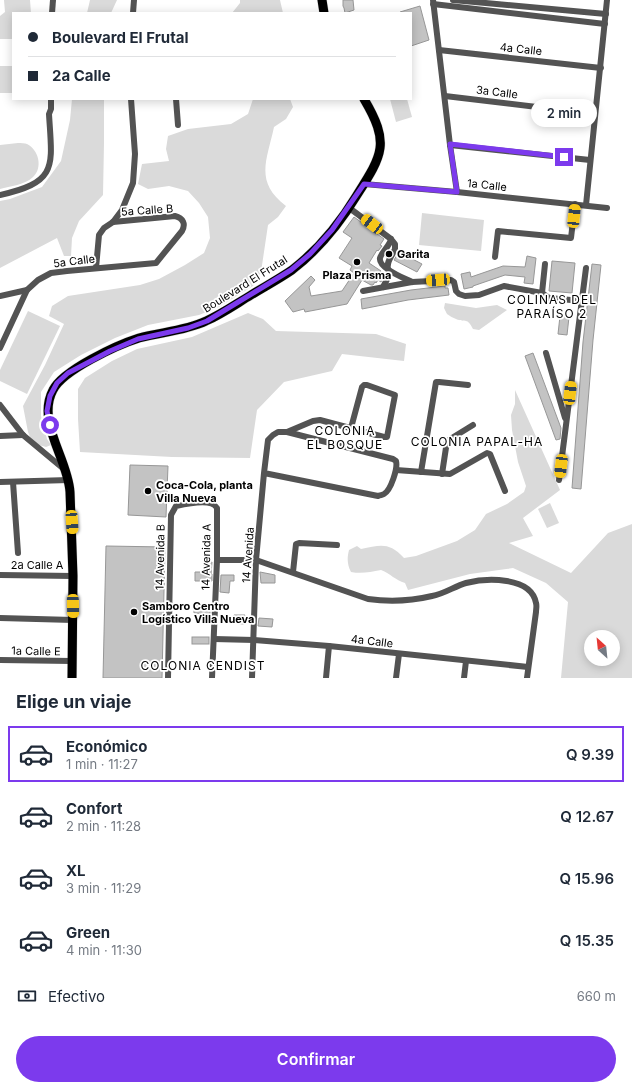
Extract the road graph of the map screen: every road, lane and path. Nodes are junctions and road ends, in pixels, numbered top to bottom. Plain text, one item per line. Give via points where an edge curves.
1 (53, 0) edge
2 (134, 0) edge
3 (322, 0) edge
4 (453, 0) edge
5 (607, 0) edge
6 (433, 2) edge
7 (52, 12) edge
8 (133, 12) edge
9 (324, 12) edge
10 (606, 14) junction
11 (605, 24) junction
12 (439, 50) junction
13 (601, 68) junction
14 (445, 96) junction
15 (50, 100) edge
16 (131, 100) edge
17 (176, 100) edge
18 (365, 100) edge
19 (595, 114) junction
20 (178, 125) dead end
21 (450, 144) junction
22 (590, 160) junction
23 (364, 184) junction
24 (457, 192) junction
25 (0, 195) edge
26 (575, 204) junction
27 (586, 205) junction
28 (348, 207) junction
29 (607, 208) dead end
30 (113, 222) junction
31 (495, 257) dead end
32 (156, 263) joint
33 (545, 264) dead end
34 (96, 268) junction
35 (586, 268) dead end
36 (389, 270) junction
37 (412, 282) junction
38 (383, 287) junction
39 (27, 290) junction
40 (363, 291) dead end
41 (542, 293) junction
42 (0, 296) edge
43 (582, 301) junction
44 (0, 348) edge
45 (546, 353) dead end
46 (468, 385) dead end
47 (0, 405) edge
48 (566, 421) junction
49 (473, 425) dead end
50 (351, 428) junction
51 (287, 432) junction
52 (23, 434) junction
53 (0, 436) edge
54 (396, 470) junction
55 (264, 472) junction
56 (421, 472) junction
57 (442, 474) junction
58 (67, 475) junction
59 (559, 480) dead end
60 (0, 482) edge
61 (14, 482) junction
62 (505, 491) dead end
63 (216, 508) joint
64 (337, 545) dead end
65 (18, 553) dead end
66 (217, 560) junction
67 (256, 560) junction
68 (293, 572) junction
69 (0, 575) edge
70 (73, 576) junction
71 (0, 618) edge
72 (74, 620) junction
73 (214, 639) junction
74 (254, 640) junction
75 (329, 646) junction
76 (399, 654) junction
77 (0, 660) edge
78 (72, 661) junction
79 (466, 661) junction
80 (528, 667) junction
81 (72, 678) edge
82 (168, 678) edge
83 (212, 678) edge
84 (252, 678) edge
85 (326, 678) edge
86 (396, 678) edge
87 (464, 678) edge
88 (527, 678) edge

1 - 7 street
2 - 8 street
3 - 9 main road
4 - 10 street
5 - 10 street
6 - 11 street
6 - 12 street
10 - 11 street
11 - 13 street
12 - 13 street, 4a Calle
12 - 14 street
13 - 19 street
14 - 19 street, 3a Calle
14 - 21 street
15 - 25 street via 51,153 48,169 34,184
16 - 30 street via 134,174 131,191
17 - 20 street
18 - 23 main road, Boulevard El Frutal via 377,124 381,146 377,160
19 - 22 street
21 - 22 street
21 - 24 street
22 - 27 street
23 - 24 street, 1a Calle
23 - 28 main road, Boulevard El Frutal
24 - 26 street, 1a Calle
26 - 27 street, 1a Calle
26 - 31 street via 571,238 498,231
27 - 29 street, 1a Calle
28 - 36 street via 392,238 380,258 381,263
28 - 58 main road, Boulevard El Frutal via 324,239 300,263 226,311 193,326 126,343 79,366 62,378 53,389 47,411
30 - 32 street, 5a Calle B via 179,217 184,227
30 - 34 street via 99,235
32 - 34 street, 5a Calle
33 - 41 street
34 - 39 street, 5a Calle via 51,274 38,280
35 - 43 street
36 - 37 street
36 - 38 street
37 - 38 street
37 - 41 street via 451,280 456,291 465,296 479,295 504,286
38 - 40 street
39 - 42 street, 5a Calle
39 - 44 street
41 - 43 street via 550,298
43 - 48 street
45 - 48 street
46 - 56 street via 436,382
47 - 52 street
48 - 59 street
49 - 57 street via 447,441
50 - 50 street via 387,437 395,395 364,385
50 - 51 street via 320,420
51 - 54 street via 393,459 396,461
51 - 55 street, 14 Avenida via 278,432 268,440
52 - 53 street
52 - 58 street
54 - 55 street via 385,494 378,496
54 - 56 street
55 - 67 street, 14 Avenida
56 - 57 street
57 - 62 street via 450,474 487,453 490,454
58 - 61 street
58 - 70 main road, Boulevard El Frutal
60 - 61 street
61 - 65 street
63 - 66 street, 14 Avenida A
63 - 82 street, 14 Avenida B via 212,503 194,503 176,506 172,511
64 - 68 street via 296,544
66 - 67 street
66 - 73 street, 14 Avenida A
67 - 68 street
67 - 74 street, 14 Avenida
68 - 80 street via 368,599 382,601 433,596 478,581 510,581 524,587 536,602
69 - 70 street, 2a Calle A
70 - 72 main road, Boulevard El Frutal
71 - 72 street
72 - 78 main road, Boulevard El Frutal
73 - 74 street, 4a Calle
73 - 83 street, 14 Avenida A
74 - 75 street, 4a Calle
74 - 84 street, 14 Avenida
75 - 76 street, 4a Calle
75 - 85 street
76 - 79 street, 4a Calle
76 - 86 street
77 - 78 street, 1a Calle E
78 - 81 main road, Boulevard El Frutal
79 - 80 street, 4a Calle
79 - 87 street
80 - 88 street

